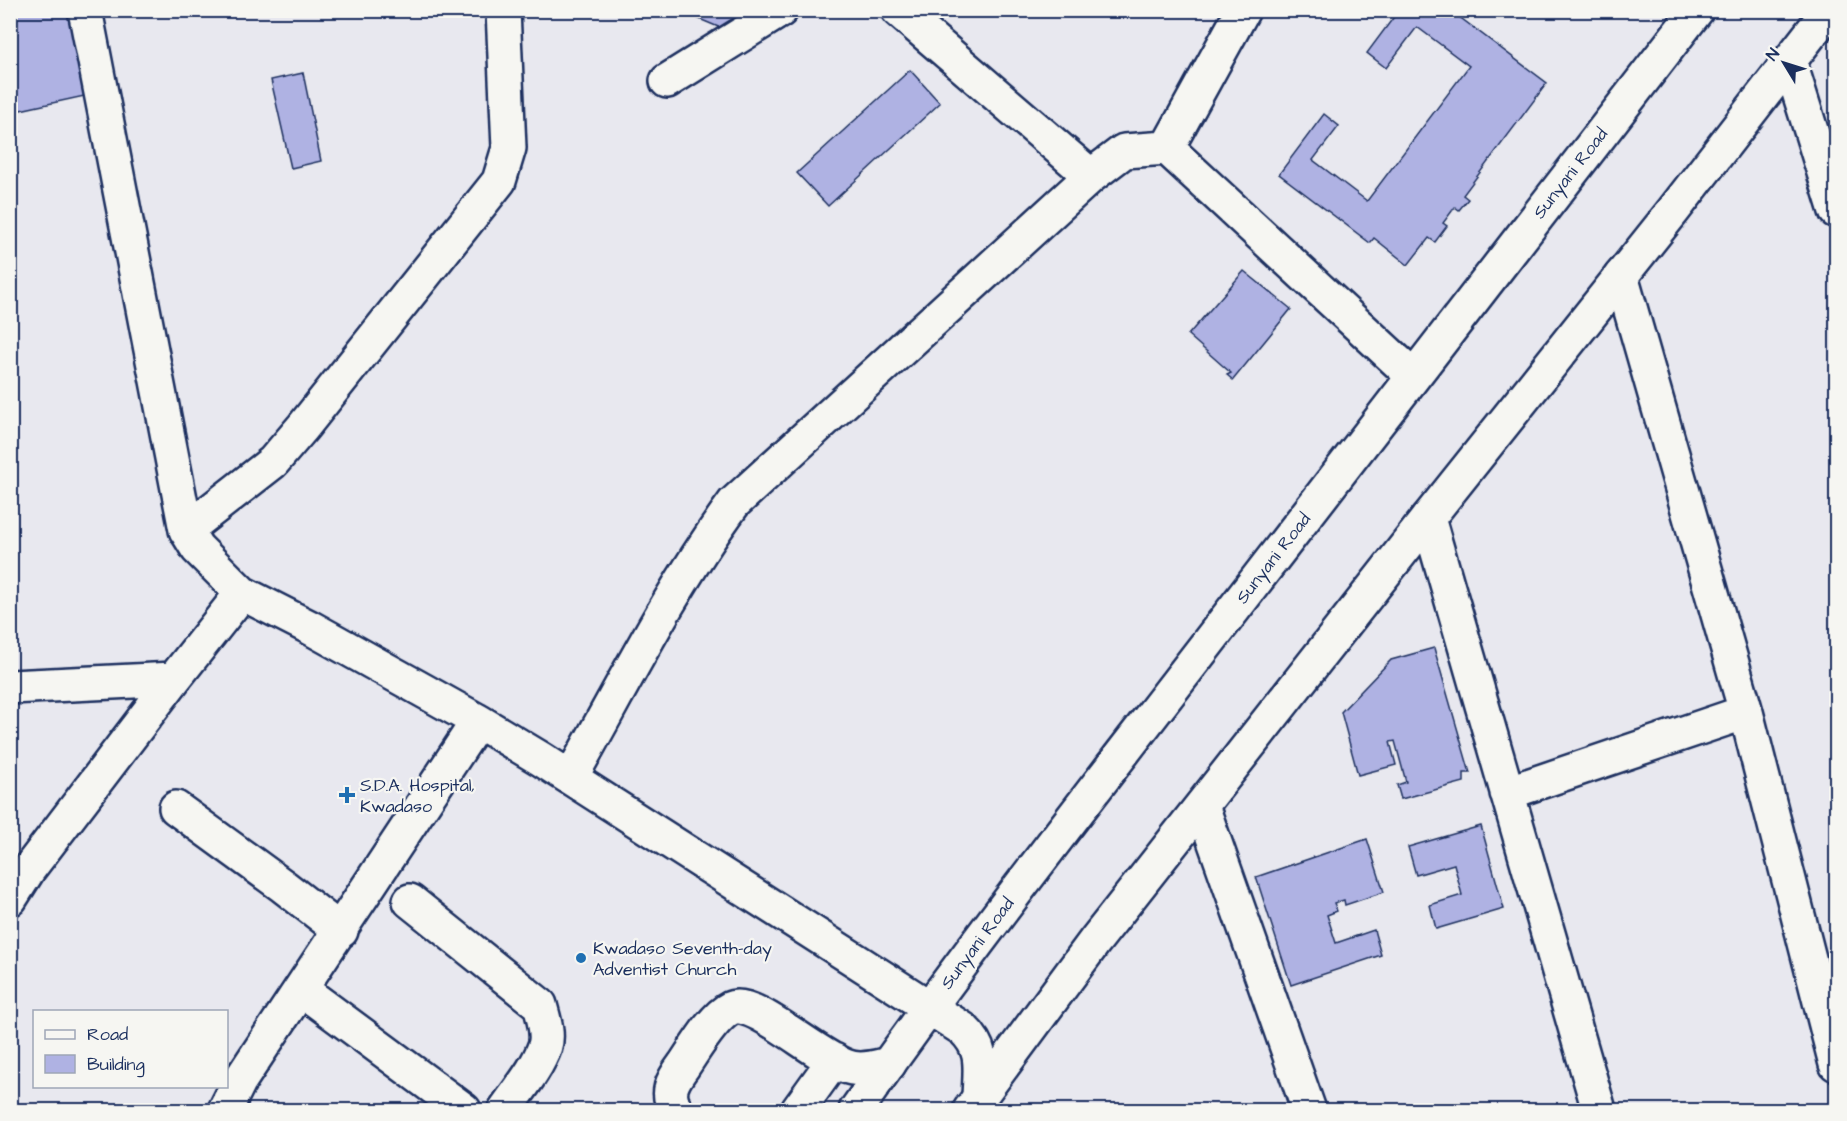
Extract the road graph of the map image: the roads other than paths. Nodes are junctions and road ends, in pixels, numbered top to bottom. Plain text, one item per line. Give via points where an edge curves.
1 (85, 10) edge
2 (503, 10) edge
3 (780, 10) edge
4 (898, 10) edge
5 (1243, 10) edge
6 (1697, 10) edge
7 (1829, 10) edge
8 (1790, 63) junction
9 (667, 81) dead end
10 (1167, 148) junction
11 (1091, 176) junction
12 (1836, 211) edge
13 (1621, 276) junction
14 (1413, 376) junction
15 (1428, 518) junction
16 (186, 530) junction
17 (242, 593) junction
18 (174, 679) junction
19 (10, 687) edge
20 (1746, 712) junction
21 (478, 721) junction
22 (571, 777) junction
23 (1507, 793) junction
24 (1202, 806) junction
25 (176, 808) dead end
26 (10, 899) edge
27 (410, 901) dead end
28 (341, 931) junction
29 (302, 990) junction
30 (928, 1007) junction
31 (834, 1060) junction
32 (889, 1064) junction
33 (1836, 1064) edge
34 (975, 1104) edge
35 (459, 1109) edge
36 (225, 1110) edge
37 (505, 1110) edge
38 (676, 1110) edge
39 (798, 1110) edge
40 (856, 1110) edge
41 (1309, 1110) edge
42 (1599, 1110) edge

1 - 16 street
2 - 16 street via 509,148 499,181 273,462
3 - 9 street
4 - 11 street
5 - 10 street
6 - 14 street, Sunyani Road
7 - 8 street
8 - 12 street
8 - 13 street
10 - 11 street via 1124,151
10 - 14 street
11 - 22 street via 734,503 680,585
13 - 15 street
13 - 20 street
14 - 30 street, Sunyani Road
15 - 23 street
15 - 24 street
16 - 17 street via 197,548
17 - 18 street
17 - 21 street
18 - 19 street
18 - 26 street
20 - 23 street
20 - 33 street
21 - 22 street
21 - 28 street
22 - 30 street
23 - 42 street
24 - 34 street via 1095,941
24 - 41 street
25 - 28 street
27 - 37 street via 540,1005 545,1045
28 - 29 street
29 - 35 street
29 - 36 street via 239,1082
30 - 32 street, Sunyani Road
30 - 34 street via 963,1029 977,1045 980,1057
31 - 32 street via 850,1068 868,1070
31 - 38 street via 758,1013 741,1006 731,1008 673,1080 669,1095
31 - 39 street
32 - 40 street, Sunyani Road

